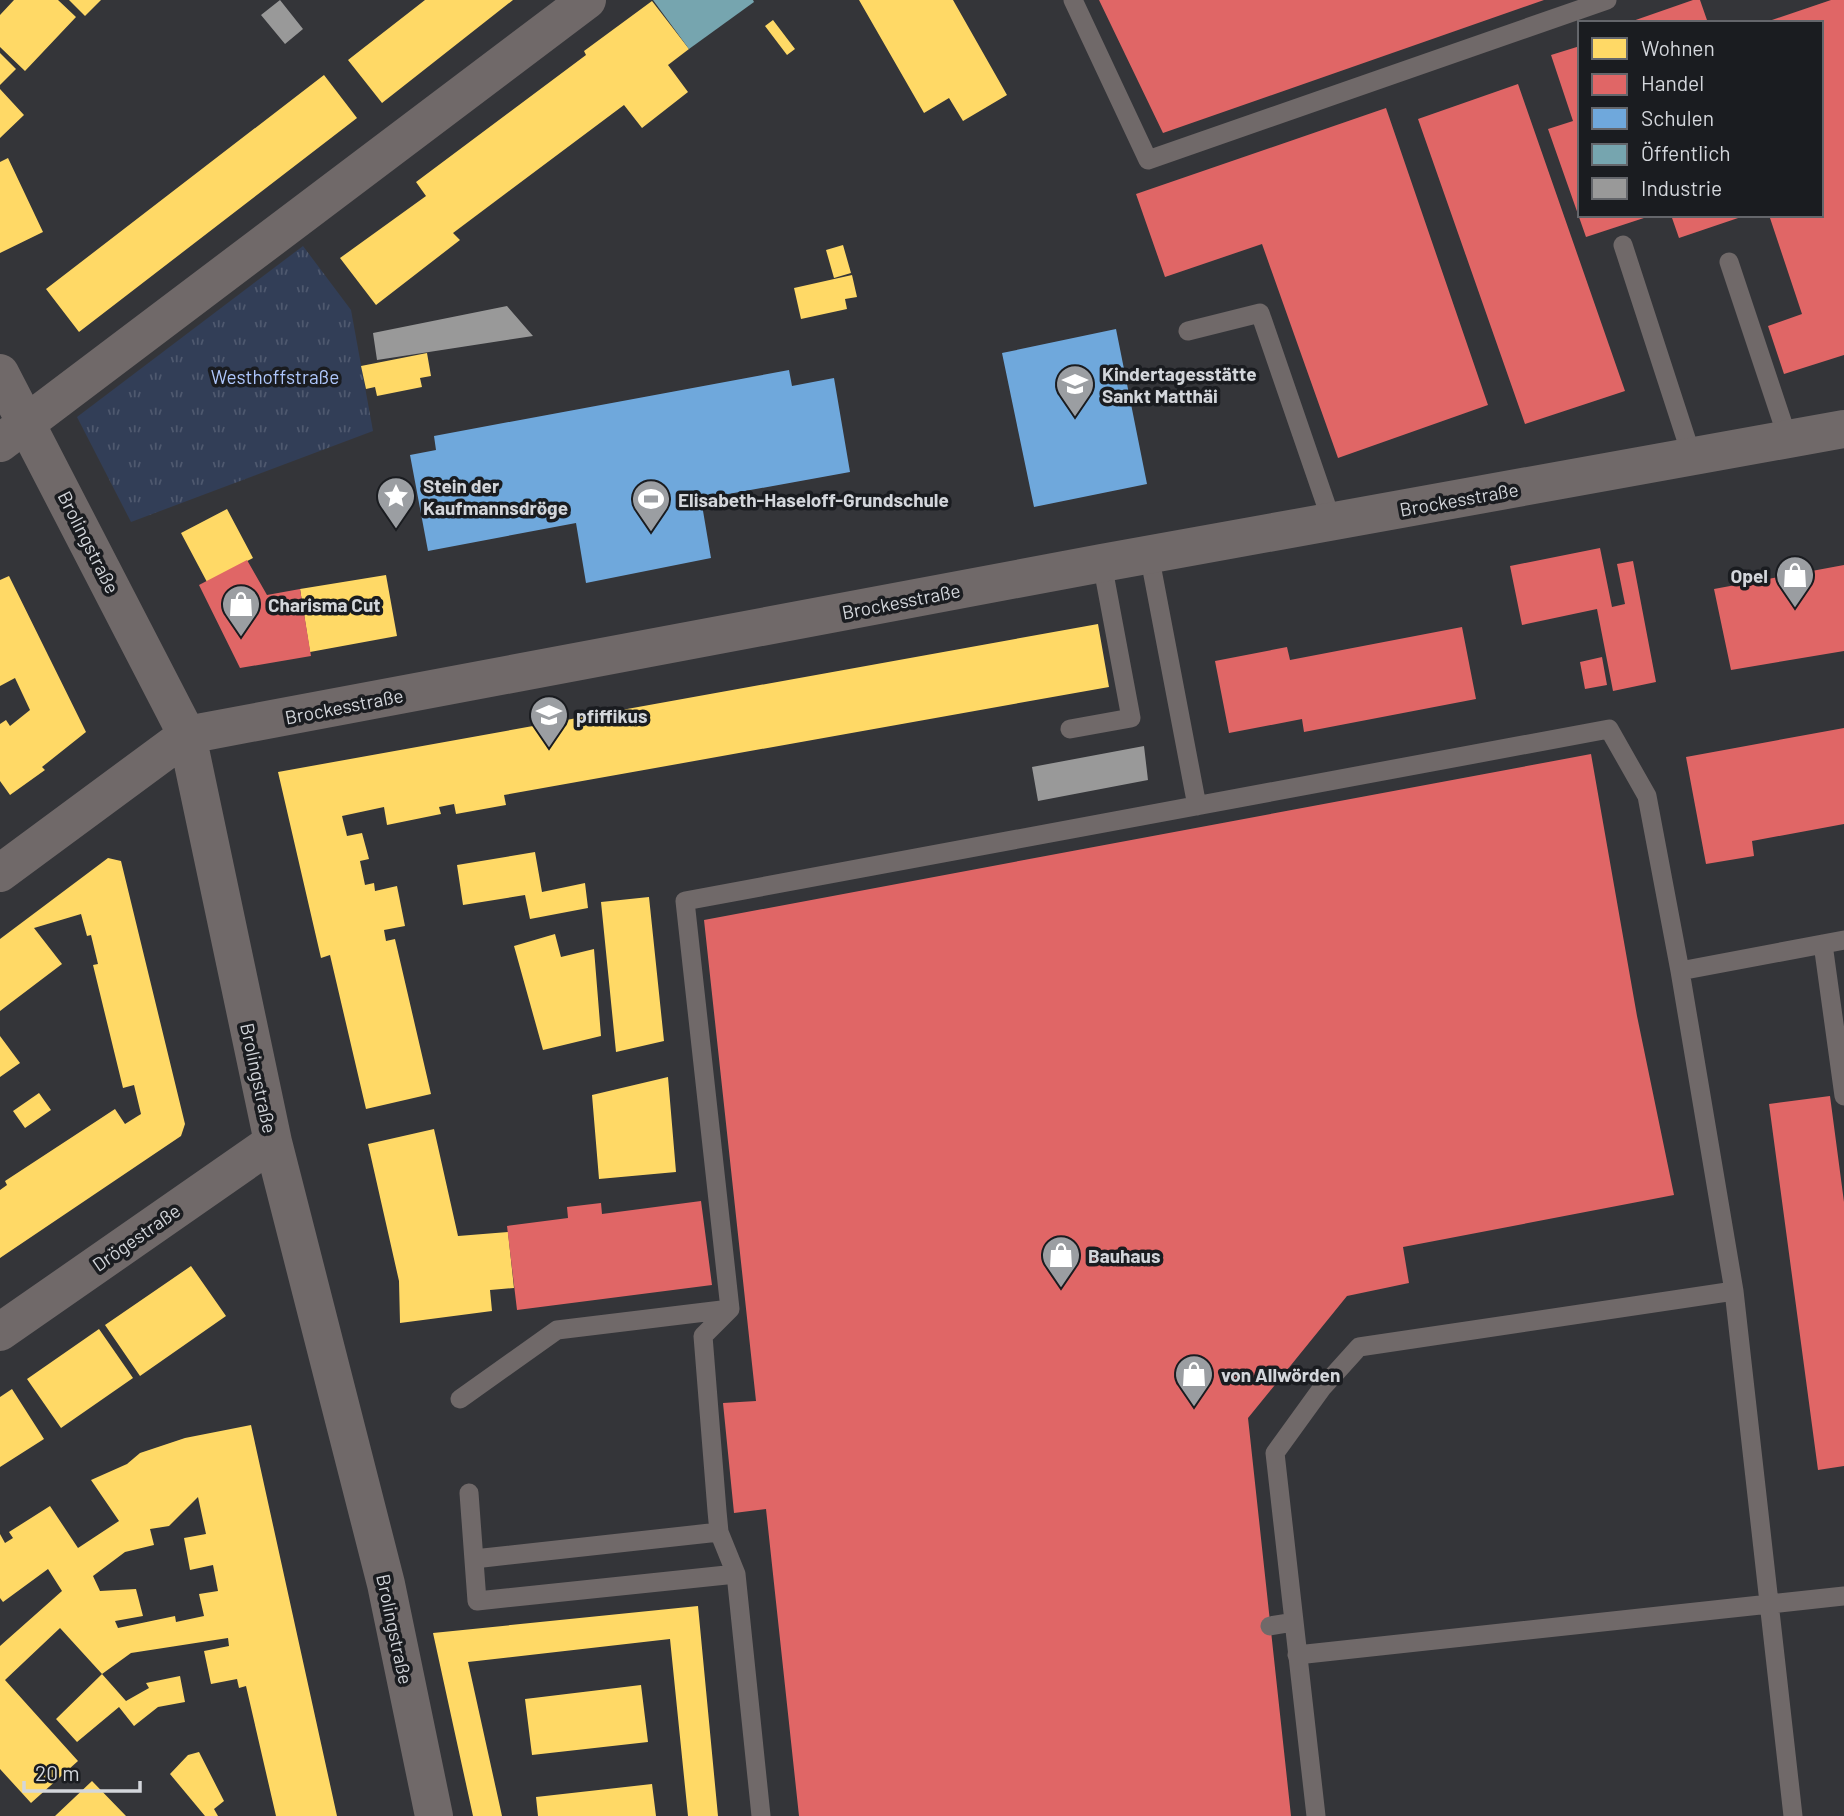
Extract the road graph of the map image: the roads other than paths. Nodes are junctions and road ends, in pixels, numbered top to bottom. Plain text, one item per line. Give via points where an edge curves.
1 (587, 0) edge
2 (1073, 0) edge
3 (1607, 0) edge
4 (1623, 245) dead end
5 (1729, 262) dead end
6 (1188, 331) dead end
7 (0, 373) edge
8 (1844, 429) edge
9 (14, 432) edge
10 (1788, 439) junction
11 (1692, 457) junction
12 (1332, 522) junction
13 (1149, 554) junction
14 (1102, 563) junction
15 (1070, 729) dead end
16 (187, 735) junction
17 (1197, 806) junction
18 (0, 873) edge
19 (1844, 940) edge
20 (1822, 944) junction
21 (1680, 971) junction
22 (1842, 1062) edge
23 (1844, 1096) edge
24 (272, 1142) junction
25 (1734, 1291) junction
26 (730, 1309) junction
27 (0, 1332) edge
28 (460, 1399) dead end
29 (469, 1493) dead end
30 (719, 1532) junction
31 (474, 1559) junction
32 (736, 1574) junction
33 (1844, 1596) edge
34 (1769, 1604) junction
35 (1294, 1622) junction
36 (1270, 1626) dead end
37 (1297, 1656) junction
38 (434, 1816) edge
39 (761, 1816) edge
40 (1316, 1816) edge
41 (1793, 1816) edge

1 - 9 street
2 - 3 lane via 1148,159
4 - 11 lane
5 - 10 lane
6 - 12 lane via 1259,313
7 - 9 street, Brolingstraße
8 - 10 street, Brockesstraße
9 - 16 street, Brolingstraße
10 - 11 street, Brockesstraße
11 - 12 street, Brockesstraße
12 - 13 street, Brockesstraße
13 - 14 street, Brockesstraße
13 - 17 lane
14 - 15 lane via 1131,718
14 - 16 street, Brockesstraße
16 - 18 street, Brockesstraße
16 - 24 street, Brolingstraße
17 - 21 lane via 1609,729 1647,796
17 - 26 lane via 685,901
19 - 20 lane
20 - 21 lane
20 - 22 lane
21 - 25 lane
22 - 23 lane
24 - 27 street, Drögestraße
24 - 38 street, Brolingstraße via 386,1584
25 - 34 lane
25 - 35 lane via 1359,1347 1322,1388 1275,1453
26 - 28 lane via 557,1330
26 - 30 lane via 703,1336
29 - 31 lane
30 - 31 lane
30 - 32 lane
31 - 32 lane via 477,1601
32 - 39 lane
33 - 34 lane
34 - 37 lane
34 - 41 lane
35 - 36 lane
35 - 37 lane
37 - 40 lane

